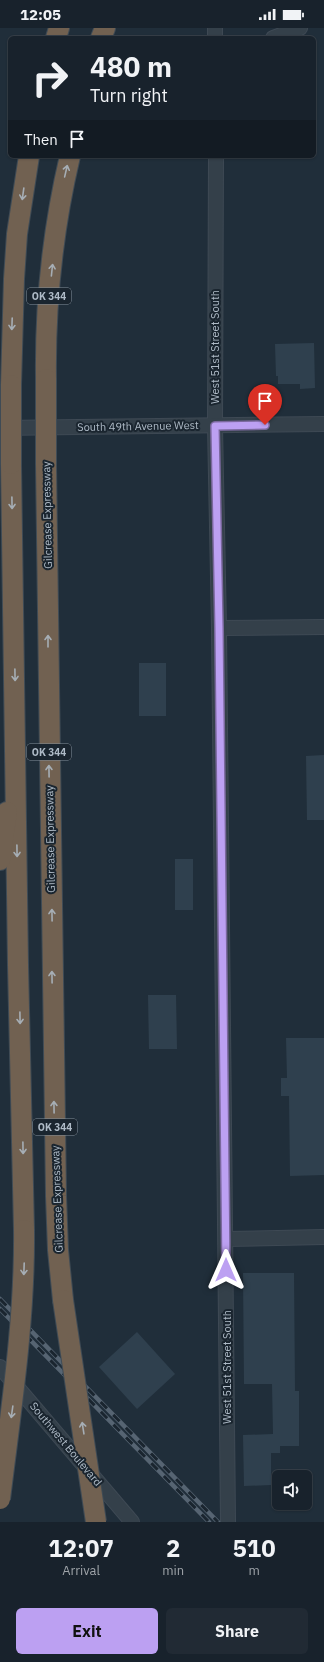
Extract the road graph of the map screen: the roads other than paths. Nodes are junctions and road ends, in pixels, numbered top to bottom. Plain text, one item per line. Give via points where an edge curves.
1 (300, 28) edge
2 (278, 36) edge
3 (29, 158) edge
4 (70, 158) edge
5 (216, 158) edge
6 (324, 424) edge
7 (215, 426) junction
8 (0, 428) edge
9 (324, 627) edge
10 (219, 628) junction
11 (16, 742) junction
12 (0, 860) edge
13 (324, 1237) edge
14 (226, 1239) junction
15 (0, 1366) edge
16 (0, 1499) edge
17 (96, 1522) edge
18 (132, 1522) edge
19 (228, 1522) edge

1 - 2 street
3 -> 11 highway, OK 344, bridge via 17,234 11,385
17 -> 4 highway, Gilcrease Expressway / OK 344, bridge via 63,1300 56,1196 46,379 51,274 58,214
5 - 7 street, West 51st Street South
6 - 7 street, South 49th Avenue West
7 - 8 street, South 49th Avenue West
7 - 10 street, West 51st Street South
9 - 10 street
10 - 14 street, West 51st Street South
11 - 12 highway
11 -> 16 highway, OK 344, bridge via 24,1282 19,1352
13 - 14 street
14 - 19 street, West 51st Street South
15 - 18 street, Southwest Boulevard

